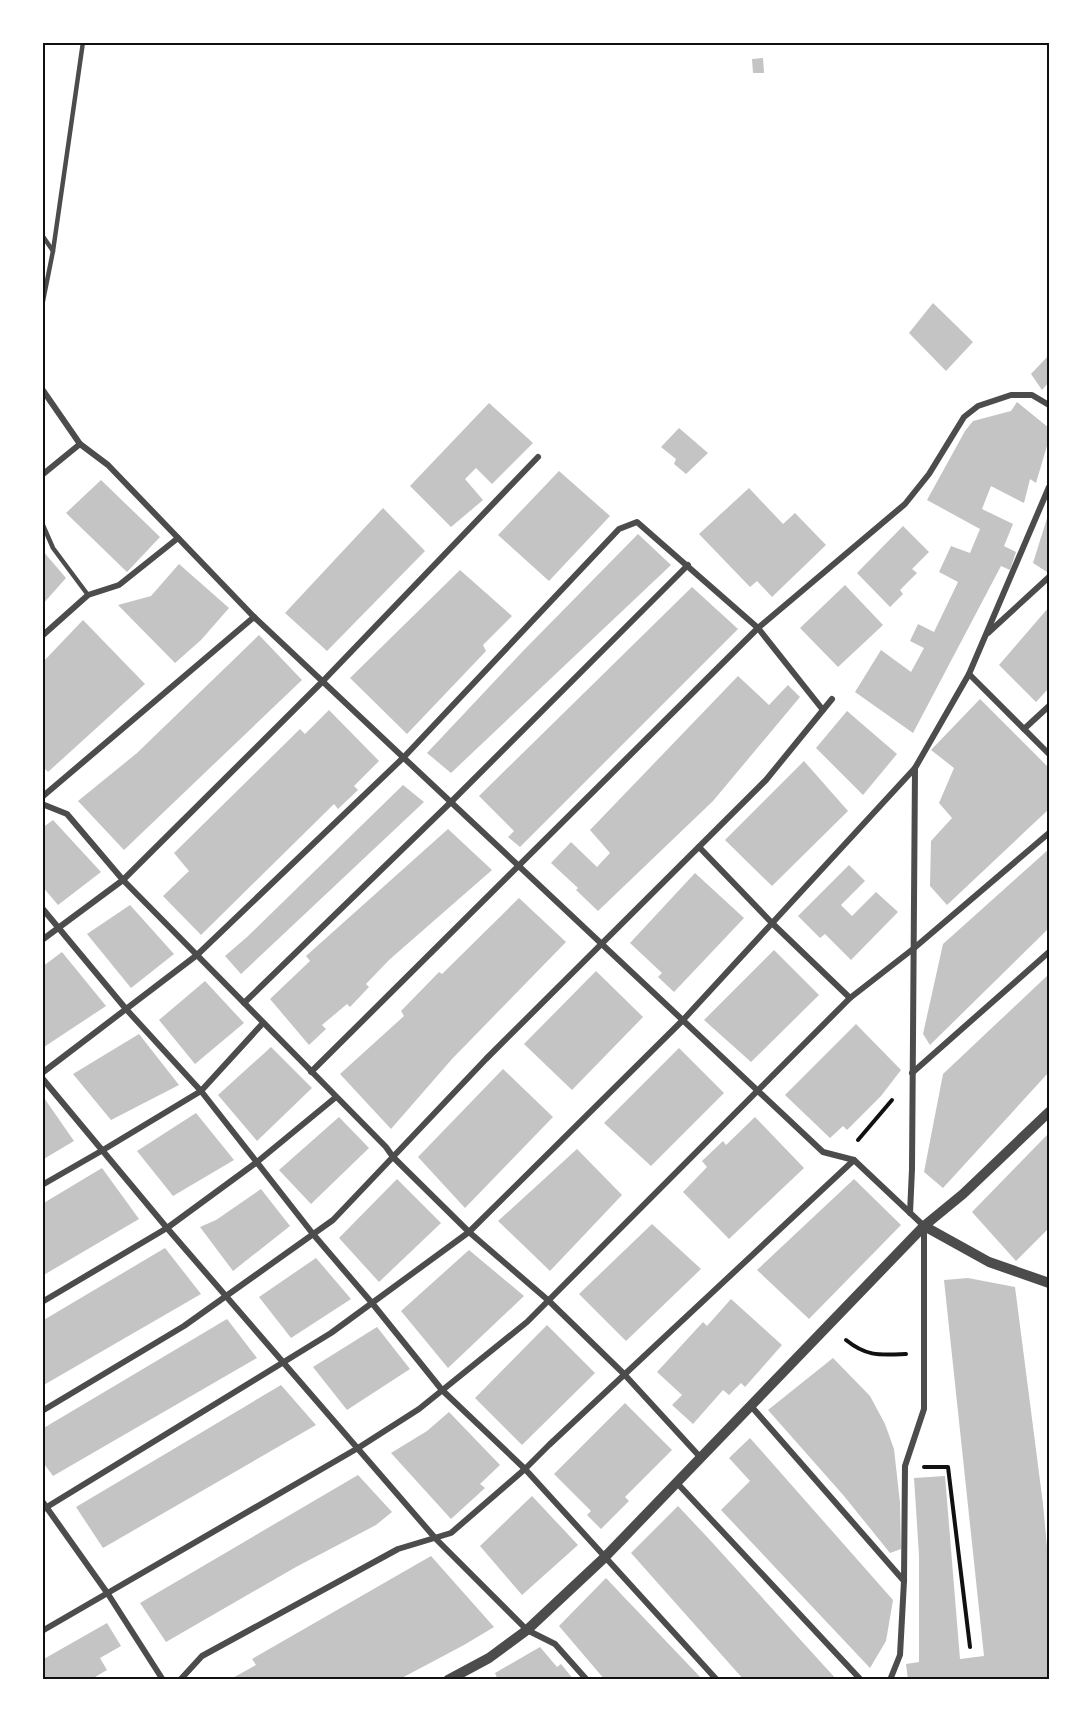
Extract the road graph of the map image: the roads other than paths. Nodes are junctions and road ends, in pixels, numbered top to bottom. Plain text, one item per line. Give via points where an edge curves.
1 (82, 42) edge
2 (42, 235) edge
3 (53, 251) junction
4 (42, 306) edge
5 (42, 389) edge
6 (1049, 405) edge
7 (80, 444) junction
8 (538, 457) dead end
9 (42, 475) edge
10 (1049, 487) edge
11 (42, 523) edge
12 (178, 538) junction
13 (688, 565) junction
14 (1049, 577) edge
15 (88, 595) junction
16 (254, 617) junction
17 (758, 628) junction
18 (42, 636) edge
19 (986, 636) junction
20 (969, 674) junction
21 (323, 681) junction
22 (832, 699) dead end
23 (1049, 706) edge
24 (823, 710) junction
25 (1024, 729) junction
26 (1049, 754) edge
27 (404, 757) junction
28 (915, 768) junction
29 (42, 797) edge
30 (452, 802) junction
31 (42, 804) edge
32 (1049, 833) edge
33 (699, 847) junction
34 (519, 866) junction
35 (123, 880) junction
36 (42, 908) edge
37 (772, 923) junction
38 (58, 928) junction
39 (42, 939) edge
40 (602, 943) junction
41 (913, 949) junction
42 (1049, 952) edge
43 (197, 955) junction
44 (850, 998) junction
45 (244, 1003) junction
46 (126, 1009) junction
47 (683, 1020) junction
48 (263, 1023) junction
49 (42, 1072) edge
50 (311, 1072) junction
51 (912, 1073) junction
52 (42, 1078) edge
53 (201, 1090) junction
54 (757, 1090) junction
55 (336, 1096) junction
56 (1049, 1112) edge
57 (104, 1150) junction
58 (393, 1157) junction
59 (854, 1160) junction
60 (257, 1162) junction
61 (42, 1185) edge
62 (910, 1213) junction
63 (924, 1226) junction
64 (168, 1228) junction
65 (470, 1232) junction
66 (313, 1234) junction
67 (1049, 1283) edge
68 (226, 1296) junction
69 (549, 1301) junction
70 (42, 1302) edge
71 (372, 1303) junction
72 (284, 1361) junction
73 (624, 1374) junction
74 (442, 1390) junction
75 (751, 1406) junction
76 (42, 1411) edge
77 (358, 1448) junction
78 (701, 1458) junction
79 (525, 1469) junction
80 (676, 1483) junction
81 (42, 1501) edge
82 (44, 1509) edge
83 (436, 1539) junction
84 (604, 1558) junction
85 (904, 1581) junction
86 (108, 1594) junction
87 (527, 1630) junction
88 (42, 1631) edge
89 (163, 1680) edge
90 (180, 1680) edge
91 (448, 1680) edge
92 (587, 1680) edge
93 (717, 1680) edge
94 (861, 1680) edge
95 (890, 1680) edge

1 - 3 lane
2 - 3 lane
3 - 4 lane
5 - 7 street
6 - 17 street via 1032,395 1011,395 978,406 964,417 929,474 905,504
7 - 9 street
7 - 12 street via 108,465
8 - 21 street
10 - 19 street
11 - 15 lane via 53,549
12 - 15 street via 119,585
12 - 16 street
13 - 17 street
13 - 27 street via 638,522 619,529
13 - 30 street
14 - 19 street
15 - 18 street
16 - 21 street
16 - 29 street
17 - 24 street
17 - 34 street
19 - 20 street
20 - 25 street
20 - 28 street
21 - 27 street
21 - 35 street
22 - 24 street
23 - 25 street
24 - 33 street via 766,780
25 - 26 street
27 - 30 street
27 - 43 street
28 - 37 street
28 - 41 street
30 - 34 street
30 - 45 street
31 - 35 street via 67,814
32 - 41 street
33 - 37 street
33 - 40 street
34 - 40 street
34 - 50 street
35 - 38 street
35 - 43 street
36 - 38 street
37 - 44 street
37 - 47 street
38 - 39 street
38 - 46 street
40 - 47 street
40 - 58 street
41 - 44 street
41 - 51 street
42 - 51 street
43 - 45 street
43 - 46 street
44 - 54 street
45 - 48 street
46 - 49 street
46 - 53 street
47 - 54 street
47 - 65 street
48 - 50 street
48 - 53 street
50 - 55 street
51 - 62 street
52 - 57 street
53 - 57 street
53 - 60 street
54 - 59 street via 824,1152
54 - 69 street
55 - 58 street
55 - 60 street
56 - 63 street
57 - 61 street
57 - 64 street
58 - 65 street
58 - 66 street via 333,1220
59 - 62 street
59 - 73 street
60 - 64 street
60 - 66 street
62 - 63 street
63 - 67 street via 989,1262
63 - 75 street
63 - 85 street via 924,1409 905,1466
64 - 68 street
64 - 70 street
65 - 69 street
65 - 71 street
66 - 68 street
66 - 71 street
68 - 72 street
68 - 76 street via 184,1326
69 - 73 street
69 - 74 street
71 - 72 street
71 - 74 street
72 - 77 street
72 - 82 street
73 - 78 street
73 - 79 street
74 - 77 street
74 - 79 street
75 - 78 street
75 - 85 street
77 - 83 street
77 - 86 street
78 - 80 street
79 - 83 street via 451,1533
79 - 84 street
80 - 84 street
80 - 94 street
81 - 82 street
82 - 86 street
83 - 87 street
83 - 90 street via 398,1549 202,1656
84 - 87 street
84 - 93 street
85 - 95 street via 900,1655
86 - 88 street
86 - 89 street
87 - 91 street via 489,1658
87 - 92 street via 555,1644

